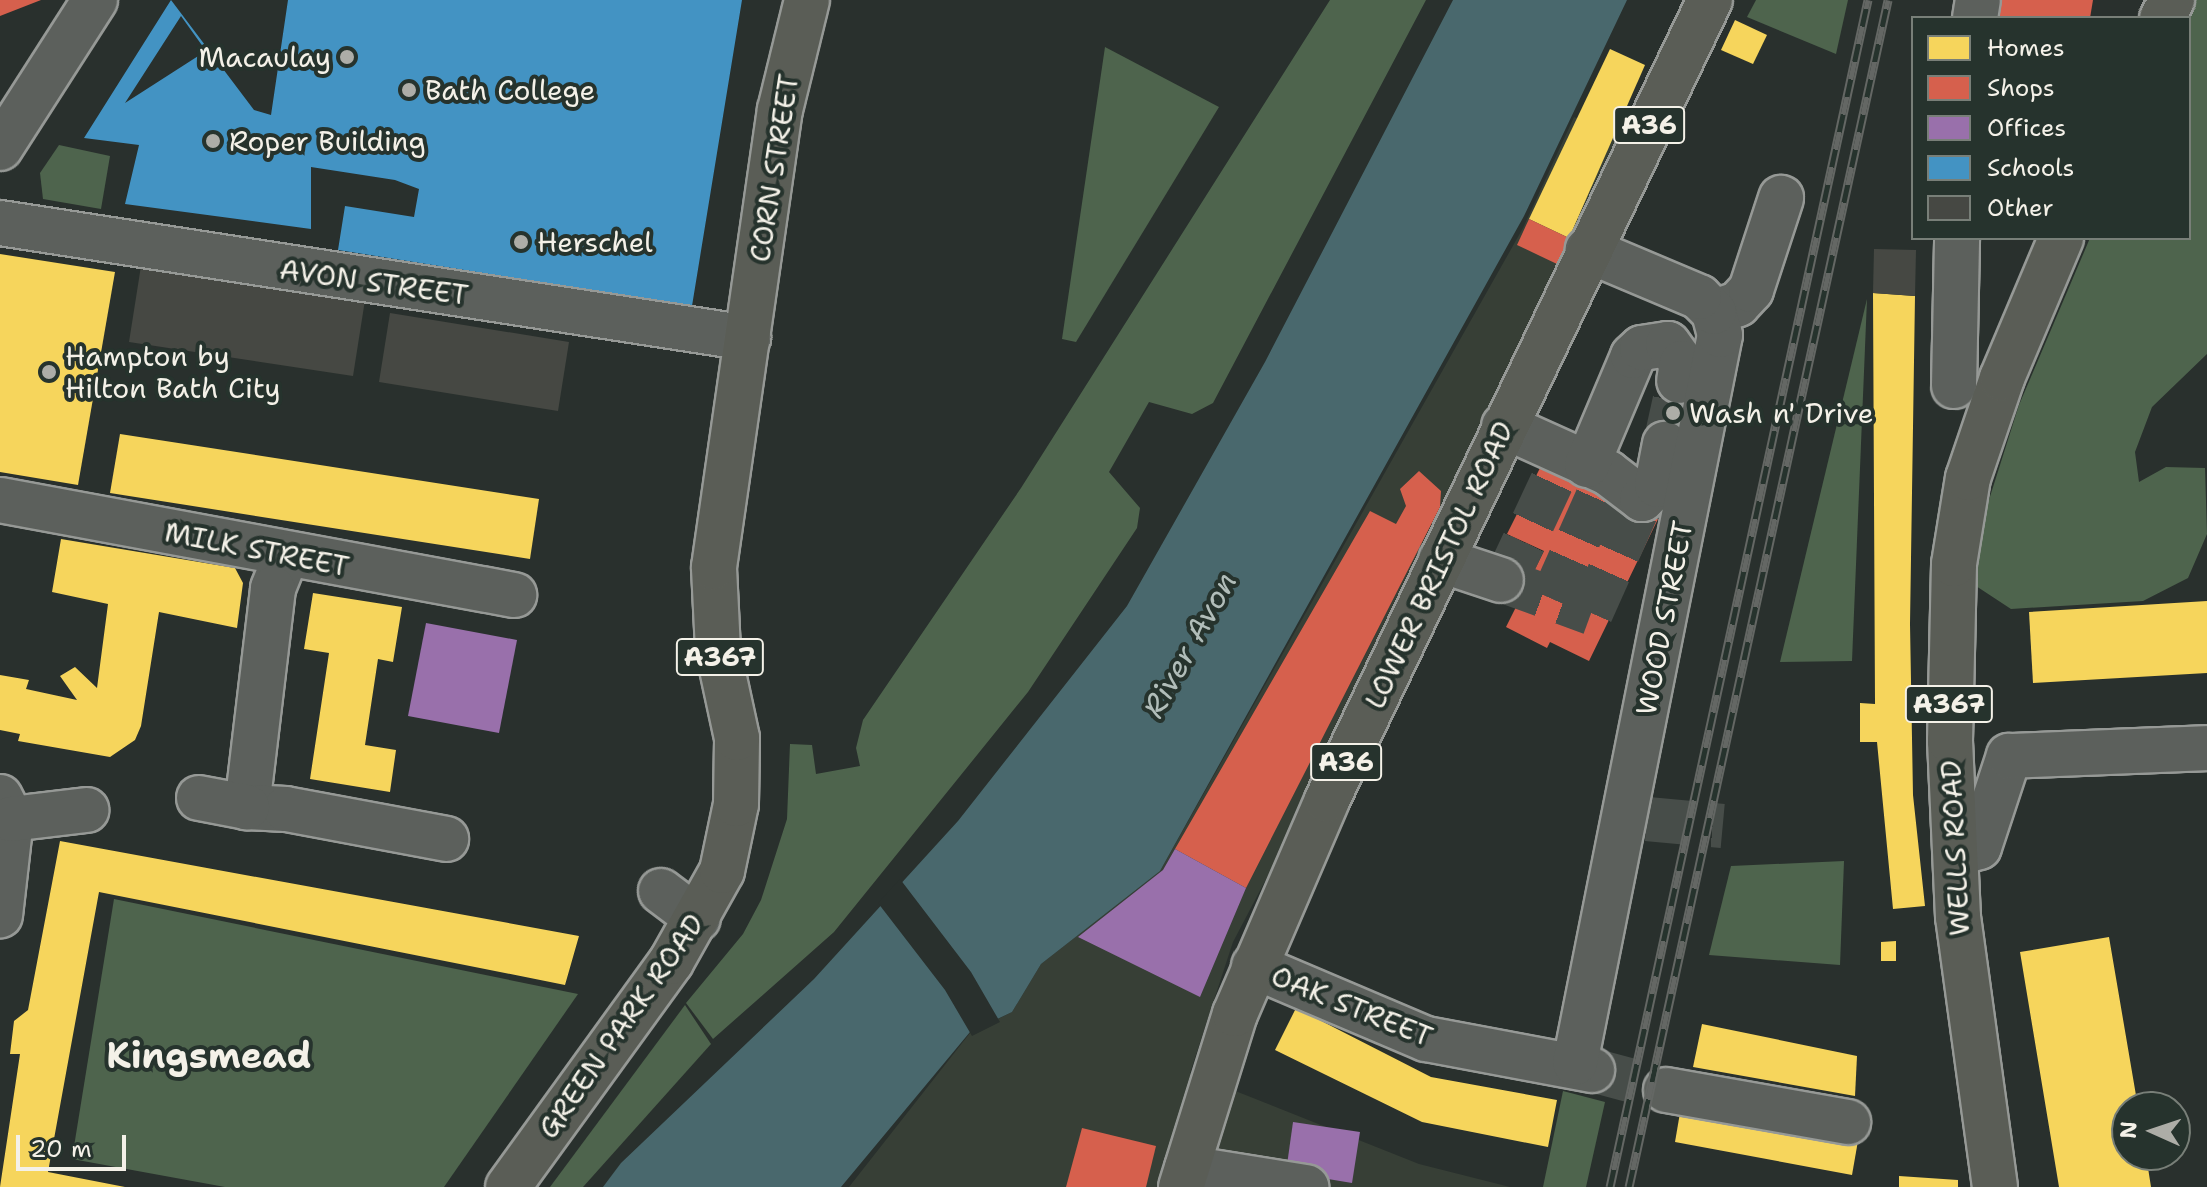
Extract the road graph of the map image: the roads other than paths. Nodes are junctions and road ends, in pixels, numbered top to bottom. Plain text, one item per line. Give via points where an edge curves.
1 (95, 0) edge
2 (807, 0) edge
3 (1710, 0) edge
4 (0, 148) edge
5 (1781, 198) dead end
6 (0, 223) edge
7 (1957, 240) edge
8 (2060, 240) edge
9 (1588, 250) junction
10 (1714, 312) junction
11 (748, 338) junction
12 (1679, 381) tunnel mouth
13 (1954, 386) dead end
14 (1504, 426) junction
15 (1665, 444) tunnel mouth
16 (1587, 465) junction
17 (0, 500) edge
18 (286, 556) junction
19 (1441, 560) junction
20 (1501, 580) tunnel mouth
21 (514, 595) dead end
22 (2207, 748) edge
23 (199, 798) dead end
24 (247, 807) junction
25 (6, 808) edge
26 (86, 810) dead end
27 (446, 839) dead end
28 (1956, 854) junction
29 (661, 891) dead end
30 (0, 915) edge
31 (698, 919) junction
32 (1254, 966) junction
33 (1583, 1067) joint
34 (1666, 1090) tunnel mouth
35 (1848, 1122) dead end
36 (1184, 1178) edge
37 (508, 1187) edge
38 (1306, 1187) edge
39 (1995, 1187) edge

1 - 4 street
2 - 11 main road, CORN STREET via 780,110
3 - 9 main road, LOWER BRISTOL ROAD / A36
5 - 10 street via 1751,290 1738,304
6 - 11 street, AVON STREET
7 - 13 street
8 - 28 main road, WELLS ROAD / A367 via 2002,378 1968,478 1954,564 1949,644
9 - 10 street via 1699,297
9 - 14 main road, LOWER BRISTOL ROAD / A36
10 - 33 street, WOOD STREET via 1720,335 1635,818
11 - 31 main road, GREEN PARK ROAD / A367 via 714,567 718,650 737,738 736,804 722,871
12 - 16 street via 1682,363 1677,350 1668,344 1642,348 1624,368
14 - 16 street
14 - 19 main road, LOWER BRISTOL ROAD / A36
15 - 16 street via 1657,485 1642,499
17 - 18 street, MILK STREET
18 - 21 street, MILK STREET
18 - 24 street via 273,589
19 - 20 street
19 - 32 main road, LOWER BRISTOL ROAD / A36
22 - 28 street via 2009,756 1979,847
23 - 24 street
24 - 27 street via 286,809
25 - 26 street
25 - 30 street
28 - 39 main road, WELLS ROAD / A367 via 1960,950
29 - 31 street
31 - 37 main road, GREEN PARK ROAD / A367
32 - 33 street, OAK STREET via 1426,1039
32 - 36 main road, LOWER BRISTOL ROAD / A36
34 - 35 street
36 - 38 street

